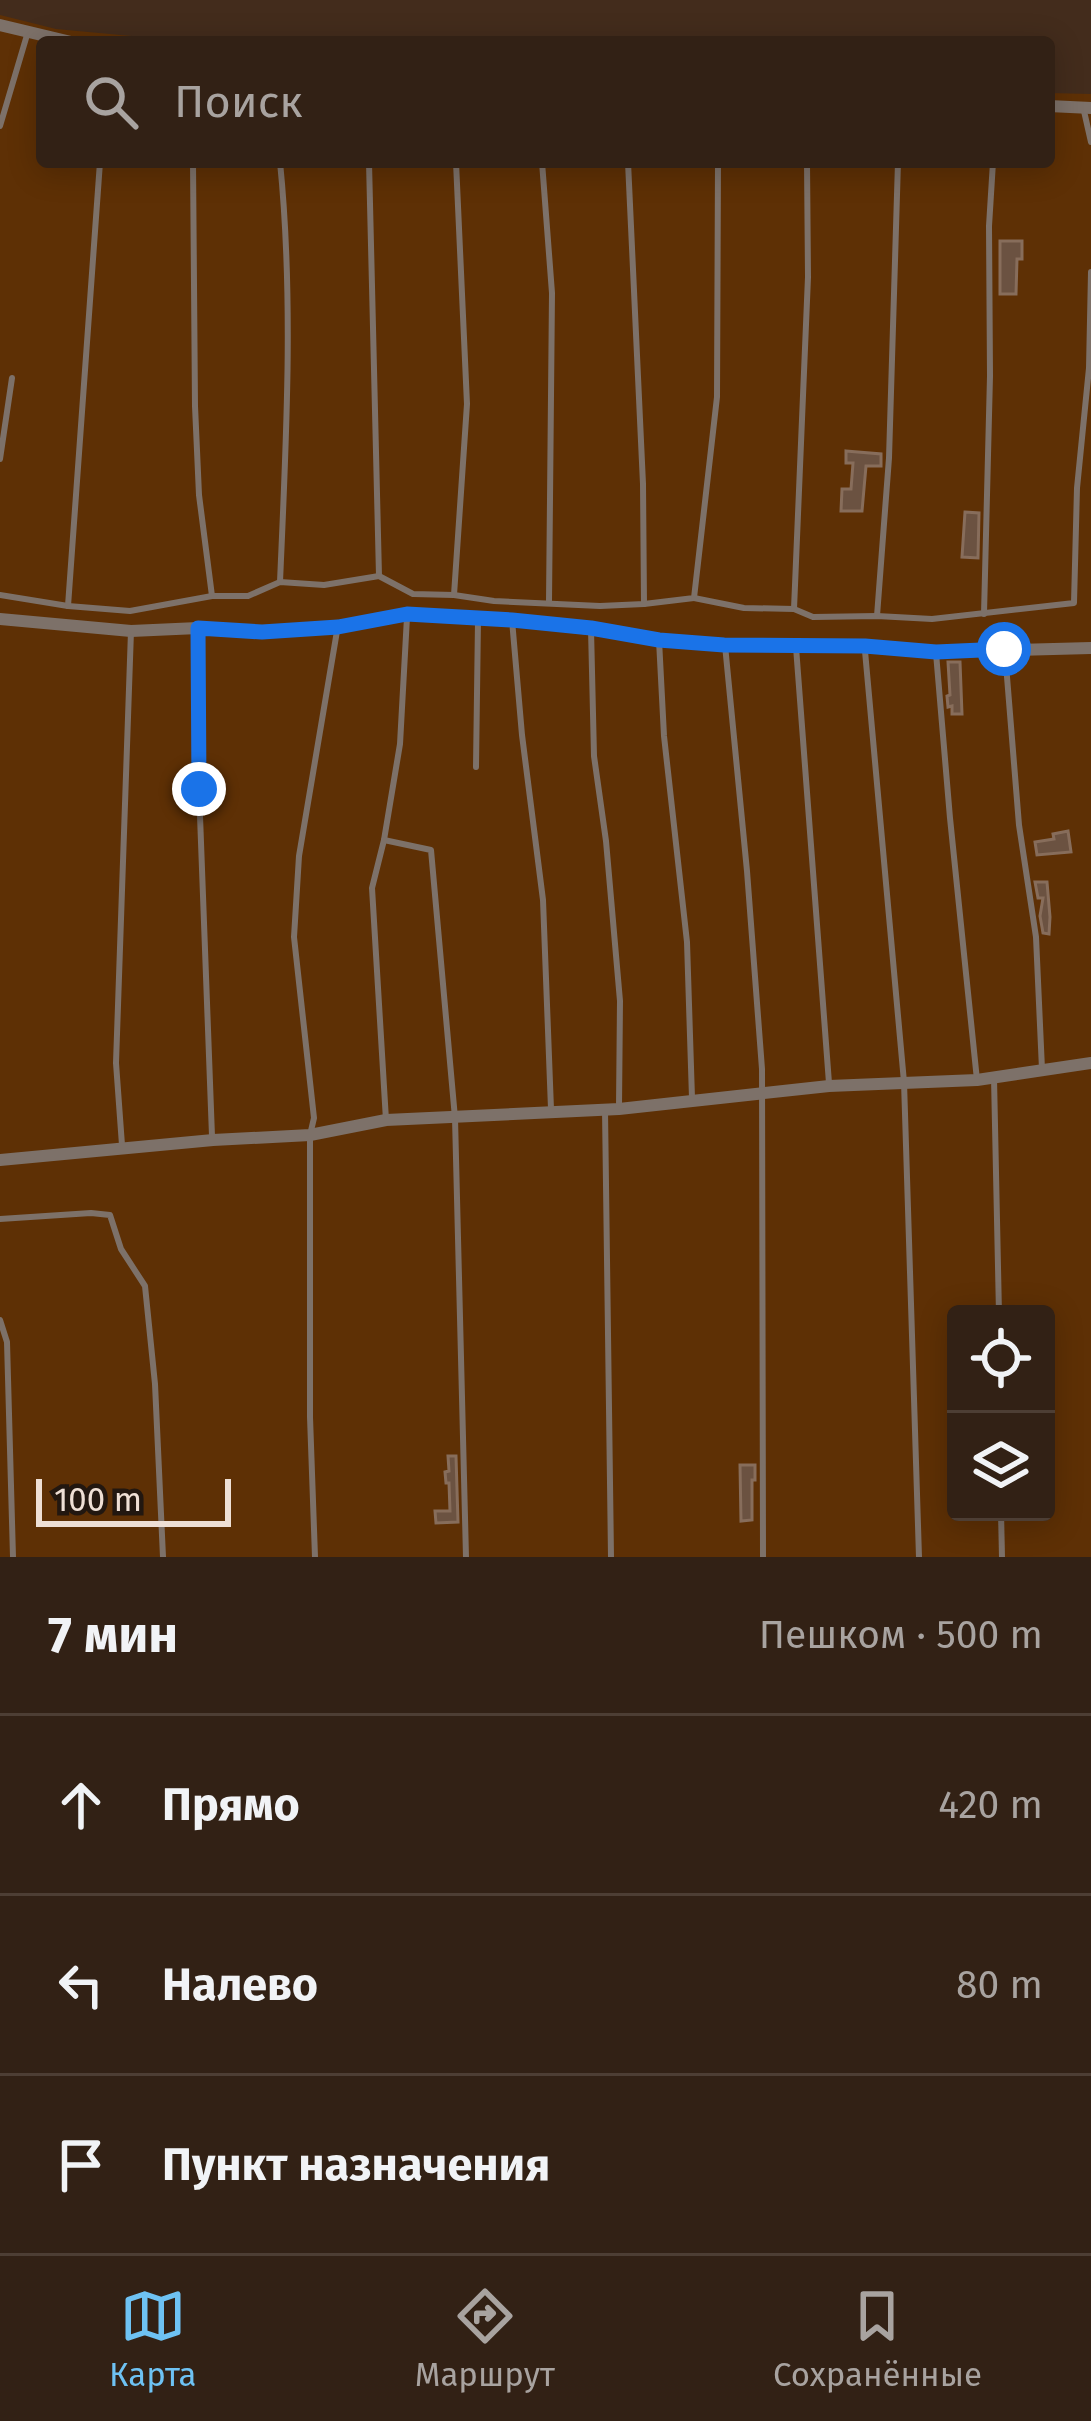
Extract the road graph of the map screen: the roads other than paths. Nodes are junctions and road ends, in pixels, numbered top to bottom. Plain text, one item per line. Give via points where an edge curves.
1 (0, 25) edge
2 (28, 31) junction
3 (48, 36) edge
4 (1055, 106) edge
5 (1087, 107) edge
6 (0, 126) edge
7 (1091, 142) edge
8 (100, 168) edge
9 (193, 168) edge
10 (281, 168) edge
11 (369, 168) edge
12 (456, 168) edge
13 (542, 168) edge
14 (628, 168) edge
15 (718, 168) edge
16 (807, 168) edge
17 (898, 168) edge
18 (993, 168) edge
19 (1091, 272) edge
20 (12, 379) dead end
21 (0, 459) edge
22 (379, 576) junction
23 (280, 582) junction
24 (0, 595) edge
25 (454, 595) junction
26 (212, 596) junction
27 (694, 598) junction
28 (549, 602) junction
29 (644, 604) junction
30 (68, 606) junction
31 (794, 609) junction
32 (407, 614) junction
33 (984, 614) junction
34 (877, 616) junction
35 (478, 617) junction
36 (0, 619) edge
37 (512, 620) junction
38 (338, 627) junction
39 (198, 628) junction
40 (591, 628) junction
41 (131, 632) junction
42 (659, 640) junction
43 (724, 645) junction
44 (796, 646) junction
45 (865, 646) junction
46 (1091, 648) edge
47 (1004, 649) junction
48 (936, 652) junction
49 (476, 767) dead end
50 (384, 840) junction
51 (1091, 1063) edge
52 (1042, 1069) junction
53 (994, 1078) junction
54 (977, 1080) junction
55 (904, 1082) junction
56 (829, 1086) junction
57 (760, 1093) junction
58 (692, 1101) junction
59 (612, 1110) junction
60 (552, 1113) junction
61 (455, 1118) junction
62 (386, 1120) junction
63 (310, 1135) junction
64 (213, 1140) junction
65 (123, 1149) junction
66 (0, 1160) edge
67 (0, 1219) edge
68 (999, 1305) edge
69 (0, 1320) edge
70 (1001, 1521) edge
71 (14, 1557) edge
72 (163, 1557) edge
73 (315, 1557) edge
74 (466, 1557) edge
75 (611, 1557) edge
76 (763, 1557) edge
77 (920, 1557) edge
78 (1002, 1557) edge

1 - 2 street
2 - 3 street
2 - 6 lane
4 - 5 street
5 - 7 lane
8 - 30 lane
9 - 26 lane via 196,428
10 - 23 lane via 287,398
11 - 22 lane
12 - 25 lane via 467,404
13 - 28 lane via 552,293
14 - 29 lane
15 - 27 lane via 717,397
16 - 31 lane
17 - 34 lane
18 - 33 lane
19 - 33 lane via 1074,603
20 - 21 lane
22 - 23 lane
22 - 25 lane via 413,594
23 - 26 lane via 248,596
24 - 30 lane
25 - 28 lane
26 - 30 lane via 130,611
27 - 29 lane
27 - 31 lane
28 - 29 lane
31 - 34 lane via 813,617
32 - 35 street
32 - 38 street
32 - 50 lane via 400,745
33 - 34 lane
35 - 37 street
35 - 49 lane
36 - 41 street
37 - 40 street
37 - 60 lane via 543,900
38 - 39 street
38 - 63 lane via 296,896
39 - 41 street
39 - 64 lane
40 - 42 street
40 - 59 lane via 594,756 620,1001
41 - 65 lane via 116,1064
42 - 43 street
42 - 58 lane via 687,942
43 - 44 street
43 - 57 lane
44 - 45 street
44 - 56 lane
45 - 48 street
45 - 55 lane
46 - 47 street
47 - 48 street
47 - 52 lane
48 - 54 lane
50 - 61 lane via 431,850
50 - 62 lane via 372,889
51 - 52 street
52 - 53 street
53 - 54 street
53 - 68 lane
54 - 55 street
55 - 56 street
55 - 77 lane
56 - 57 street
57 - 58 street
57 - 76 lane
58 - 59 street
59 - 60 street
59 - 75 lane
60 - 61 street
61 - 62 street
61 - 74 lane
62 - 63 street
63 - 64 street
63 - 73 lane
64 - 65 street
65 - 66 street
67 - 72 lane via 110,1215 145,1286
69 - 71 lane
70 - 78 lane

